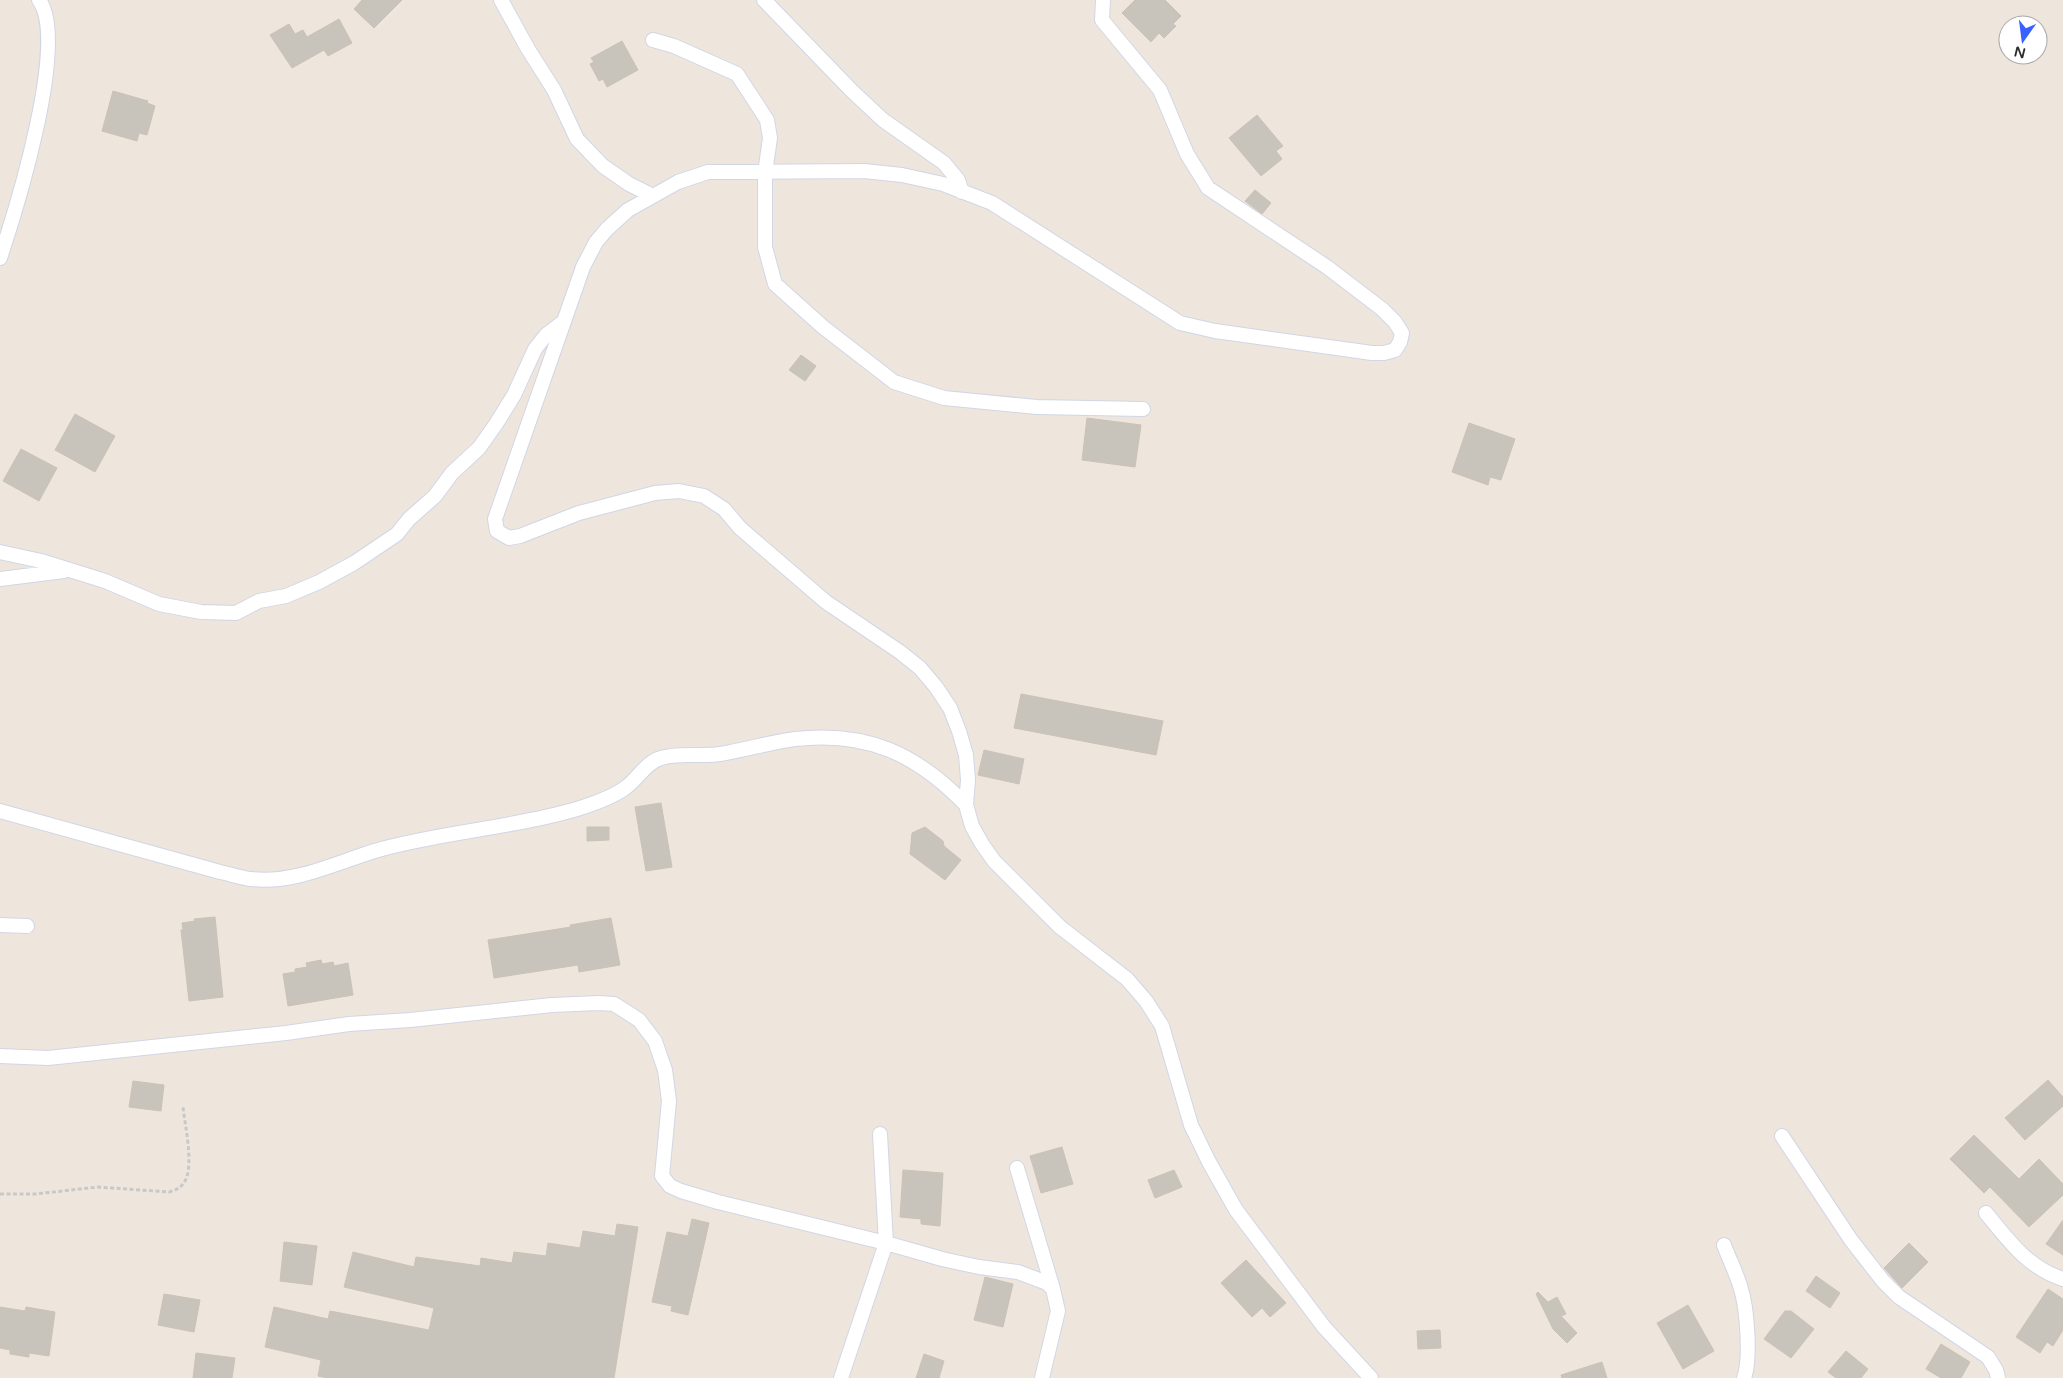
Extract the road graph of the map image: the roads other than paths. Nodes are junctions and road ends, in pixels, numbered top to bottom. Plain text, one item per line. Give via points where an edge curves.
1 (39, 0) edge
2 (502, 0) edge
3 (764, 0) edge
4 (1103, 0) edge
5 (653, 40) dead end
6 (765, 173) junction
7 (962, 192) junction
8 (653, 196) junction
9 (0, 258) edge
10 (564, 322) junction
11 (1143, 409) dead end
12 (0, 552) edge
13 (67, 570) junction
14 (0, 579) edge
15 (966, 805) junction
16 (0, 811) edge
17 (0, 925) edge
18 (27, 926) dead end
19 (0, 1056) edge
20 (880, 1134) dead end
21 (1782, 1136) dead end
22 (1017, 1168) dead end
23 (1986, 1213) dead end
24 (886, 1243) junction
25 (1724, 1245) dead end
26 (2063, 1279) edge
27 (1053, 1289) junction
28 (841, 1378) edge
29 (1042, 1378) edge
30 (1371, 1378) edge
31 (1744, 1378) edge
32 (1998, 1378) edge

1 - 9 street via 45,8 48,33 44,92 16,210
2 - 8 street via 554,90 577,139 603,166
3 - 7 street via 883,120 944,164 958,180
4 - 7 street via 1102,20 1160,90 1187,154 1208,188 1382,309 1402,333 1395,350 1372,353 1215,331 1180,323 992,204
5 - 6 street via 737,74 767,120 770,138
6 - 7 street via 864,171 943,184
6 - 8 street via 708,172 678,182
6 - 11 street via 765,247 775,284 823,327 894,382 944,398 1037,408
8 - 10 street via 628,210 596,242 583,267
10 - 13 street via 546,335 535,349 496,424 479,448 452,473 435,496 397,534 319,582 286,596 259,601 236,613 201,612 159,604 105,581
10 - 15 street via 497,508 494,519 497,531 509,538 520,536 579,513 655,493 679,491 704,496 724,509 740,528 826,602 920,668 950,708 959,730 966,755
12 - 13 street
13 - 14 street
15 - 16 street via 924,768 892,751 874,744 819,737 717,754 660,758 651,762 624,789 579,808 379,850 282,879 250,879 220,872
15 - 30 street via 972,826 994,860 1060,926 1127,979 1146,1001 1162,1026 1191,1125 1236,1210 1324,1327
17 - 18 street
19 - 24 street via 48,1058 349,1024 552,1005 614,1004 639,1020 655,1041 665,1070 669,1102 664,1181 681,1191 718,1202
20 - 24 street
21 - 32 street via 1851,1240 1883,1281 1899,1297 1988,1357
22 - 27 street
23 - 26 street via 2025,1259
24 - 27 street via 942,1259 1018,1272 1038,1278
24 - 28 street
25 - 31 street via 1741,1289 1747,1334
27 - 29 street via 1058,1311

